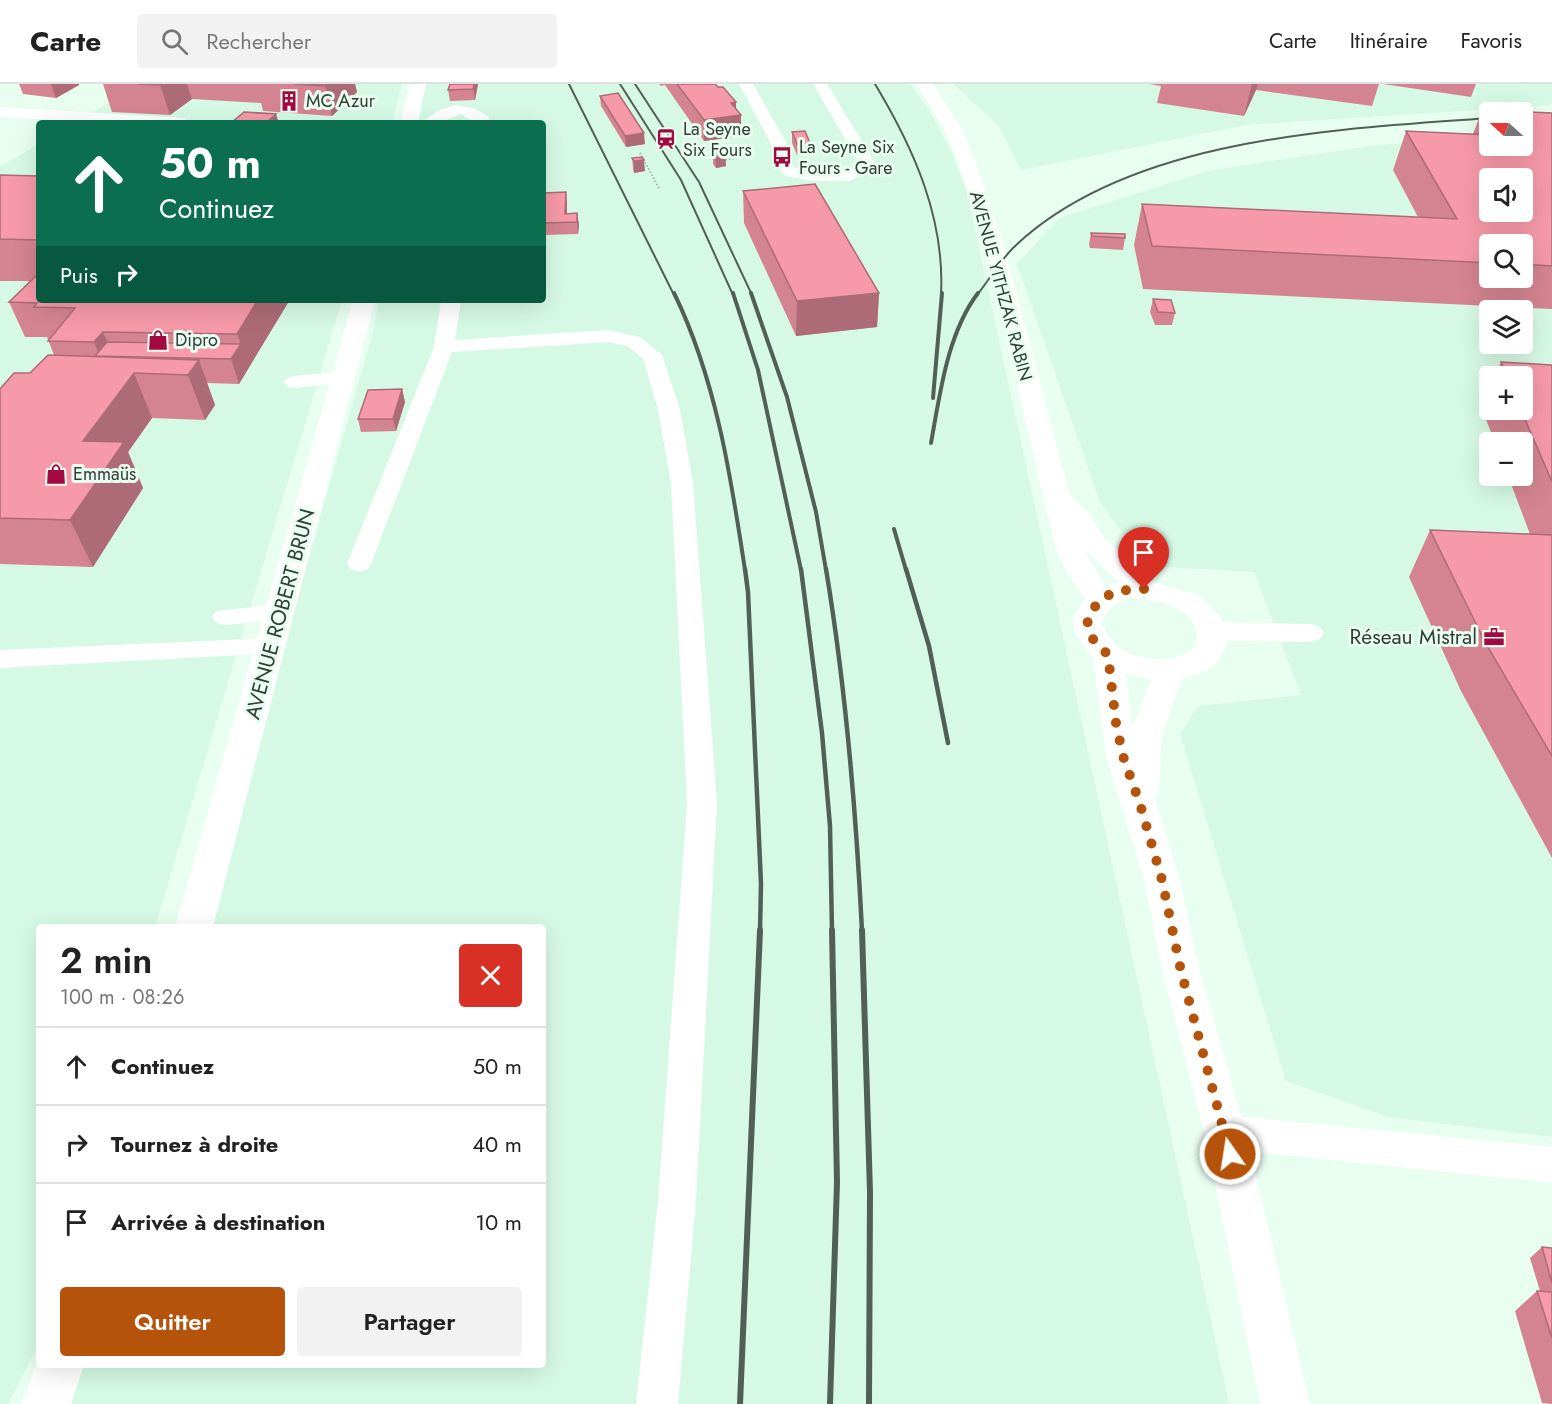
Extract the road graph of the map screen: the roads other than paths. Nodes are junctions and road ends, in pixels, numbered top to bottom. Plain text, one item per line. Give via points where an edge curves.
1 (418, 84) edge
2 (746, 84) edge
3 (820, 84) edge
4 (925, 84) edge
5 (0, 112) edge
6 (133, 120) edge
7 (410, 120) edge
8 (433, 120) edge
9 (483, 120) edge
10 (363, 303) edge
11 (451, 303) edge
12 (444, 347) junction
13 (344, 378) junction
14 (294, 381) dead end
15 (1058, 496) junction
16 (359, 564) dead end
17 (1144, 589) junction
18 (1101, 600) junction
19 (281, 612) junction
20 (225, 617) dead end
21 (1212, 631) junction
22 (1311, 633) dead end
23 (271, 647) junction
24 (1108, 655) junction
25 (0, 659) edge
26 (1168, 671) junction
27 (1140, 804) junction
28 (195, 924) edge
29 (1225, 1132) junction
30 (1552, 1165) edge
31 (59, 1368) edge
32 (46, 1404) edge
33 (657, 1404) edge
34 (1285, 1404) edge

1 - 7 main road
2 - 3 lane via 778,142 786,168 792,173 860,173 866,161
4 - 15 main road, AVENUE YITHZAK RABIN via 953,129 967,162 993,243
5 - 6 lane
8 - 9 lane via 460,108
10 - 13 main road, AVENUE ROBERT BRUN
11 - 12 lane
12 - 16 lane
12 - 33 lane via 608,336 633,341 652,355 669,410 682,483 702,803 677,1201
13 - 14 lane
13 - 19 main road, AVENUE ROBERT BRUN
15 - 17 main road via 1095,544
15 - 18 main road, AVENUE YITHZAK RABIN via 1070,550
17 - 18 main road via 1112,593
17 - 21 main road via 1190,604
18 - 24 main road via 1095,603 1087,620 1092,638
19 - 20 lane
19 - 23 main road, AVENUE ROBERT BRUN
21 - 22 lane
21 - 26 main road via 1207,654 1185,668
23 - 25 lane
23 - 28 main road, AVENUE ROBERT BRUN
24 - 26 main road via 1151,670
24 - 27 main road via 1123,756
26 - 27 main road via 1163,697 1144,747
27 - 29 main road
29 - 30 lane
29 - 34 main road
31 - 32 main road

